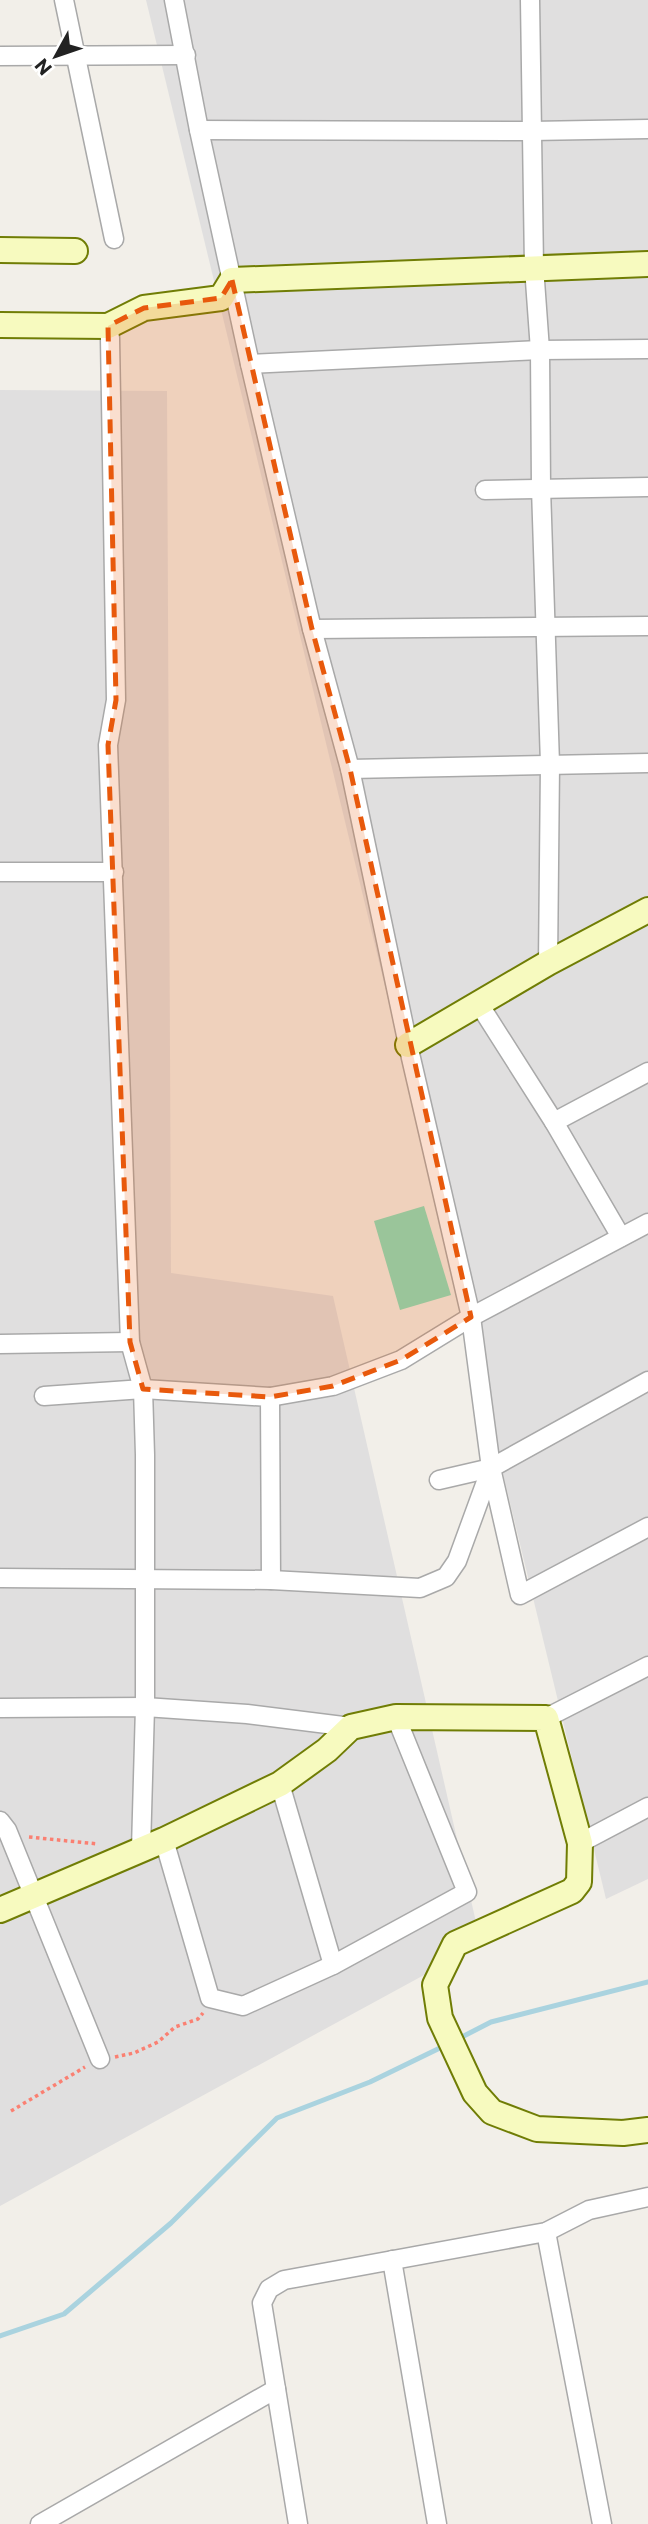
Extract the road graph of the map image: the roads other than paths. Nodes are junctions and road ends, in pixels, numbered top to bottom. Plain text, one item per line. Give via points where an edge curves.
1 (64, 0) edge
2 (174, 0) edge
3 (530, 0) edge
4 (74, 54) junction
5 (186, 55) junction
6 (0, 56) edge
7 (648, 129) edge
8 (199, 130) junction
9 (531, 131) junction
10 (114, 239) dead end
11 (0, 250) edge
12 (75, 251) dead end
13 (648, 264) edge
14 (534, 267) junction
15 (232, 280) junction
16 (0, 325) edge
17 (108, 326) junction
18 (648, 349) edge
19 (540, 350) junction
20 (250, 364) junction
21 (648, 487) edge
22 (541, 488) junction
23 (485, 490) dead end
24 (648, 626) edge
25 (544, 628) junction
26 (312, 629) junction
27 (648, 763) edge
28 (550, 764) junction
29 (351, 769) junction
30 (0, 872) edge
31 (114, 872) junction
32 (648, 910) edge
33 (548, 963) junction
34 (479, 1004) junction
35 (408, 1045) junction
36 (648, 1072) edge
37 (554, 1122) junction
38 (648, 1223) edge
39 (621, 1237) junction
40 (471, 1317) junction
41 (130, 1342) junction
42 (0, 1344) edge
43 (648, 1381) edge
44 (143, 1389) junction
45 (44, 1396) dead end
46 (270, 1397) junction
47 (491, 1468) junction
48 (439, 1480) dead end
49 (648, 1527) edge
50 (0, 1578) edge
51 (146, 1580) junction
52 (271, 1580) junction
53 (648, 1666) edge
54 (145, 1707) junction
55 (0, 1708) edge
56 (396, 1717) junction
57 (545, 1718) junction
58 (351, 1727) junction
59 (280, 1784) junction
60 (648, 1807) edge
61 (5, 1829) edge
62 (164, 1840) junction
63 (580, 1843) junction
64 (141, 1849) junction
65 (35, 1895) junction
66 (0, 1910) edge
67 (333, 1965) junction
68 (100, 2059) dead end
69 (648, 2130) edge
70 (648, 2197) edge
71 (546, 2232) junction
72 (391, 2260) junction
73 (276, 2389) junction
74 (40, 2524) edge
75 (298, 2524) edge
76 (437, 2524) edge
77 (602, 2524) edge

1 - 4 street
2 - 5 street
3 - 9 street
4 - 5 street
4 - 6 street
4 - 10 street
5 - 8 street
7 - 9 street
8 - 9 street
8 - 15 street
9 - 14 street
11 - 12 street
13 - 14 street
14 - 15 street
14 - 19 street
15 - 17 street via 221,298 144,308
15 - 20 street
16 - 17 street
17 - 31 street via 116,700 108,745
18 - 19 street
19 - 20 street
19 - 22 street
20 - 26 street
21 - 22 street
22 - 23 street
22 - 25 street
24 - 25 street
25 - 26 street
25 - 28 street
26 - 29 street
27 - 28 street
28 - 29 street
28 - 33 street
29 - 35 street
30 - 31 street
31 - 41 street
32 - 33 street
33 - 34 street
34 - 35 street
34 - 37 street
35 - 40 street
36 - 37 street
37 - 39 street
38 - 39 street
39 - 40 street
40 - 46 street via 401,1360 332,1386
40 - 47 street
41 - 42 street
41 - 44 street
43 - 47 street
44 - 45 street
44 - 46 street
44 - 51 street
46 - 52 street
47 - 48 street
47 - 49 street via 520,1595
47 - 52 street via 457,1562 446,1577 420,1588
50 - 51 street
51 - 52 street
51 - 54 street
53 - 57 street
54 - 55 street
54 - 58 street
54 - 64 street
56 - 57 street
56 - 58 street
56 - 67 street via 467,1892
57 - 63 street
58 - 59 street
59 - 62 street
59 - 67 street
60 - 63 street
61 - 65 street
62 - 64 street
62 - 67 street via 210,1998 243,2006
63 - 69 street via 579,1882 572,1891 454,1944 435,1985 440,2018 475,2092 492,2112 537,2129
64 - 65 street
65 - 66 street
65 - 68 street
70 - 71 street via 589,2210
71 - 72 street
71 - 77 street
72 - 73 street via 284,2280 269,2289 262,2303
72 - 76 street
73 - 74 street
73 - 75 street

